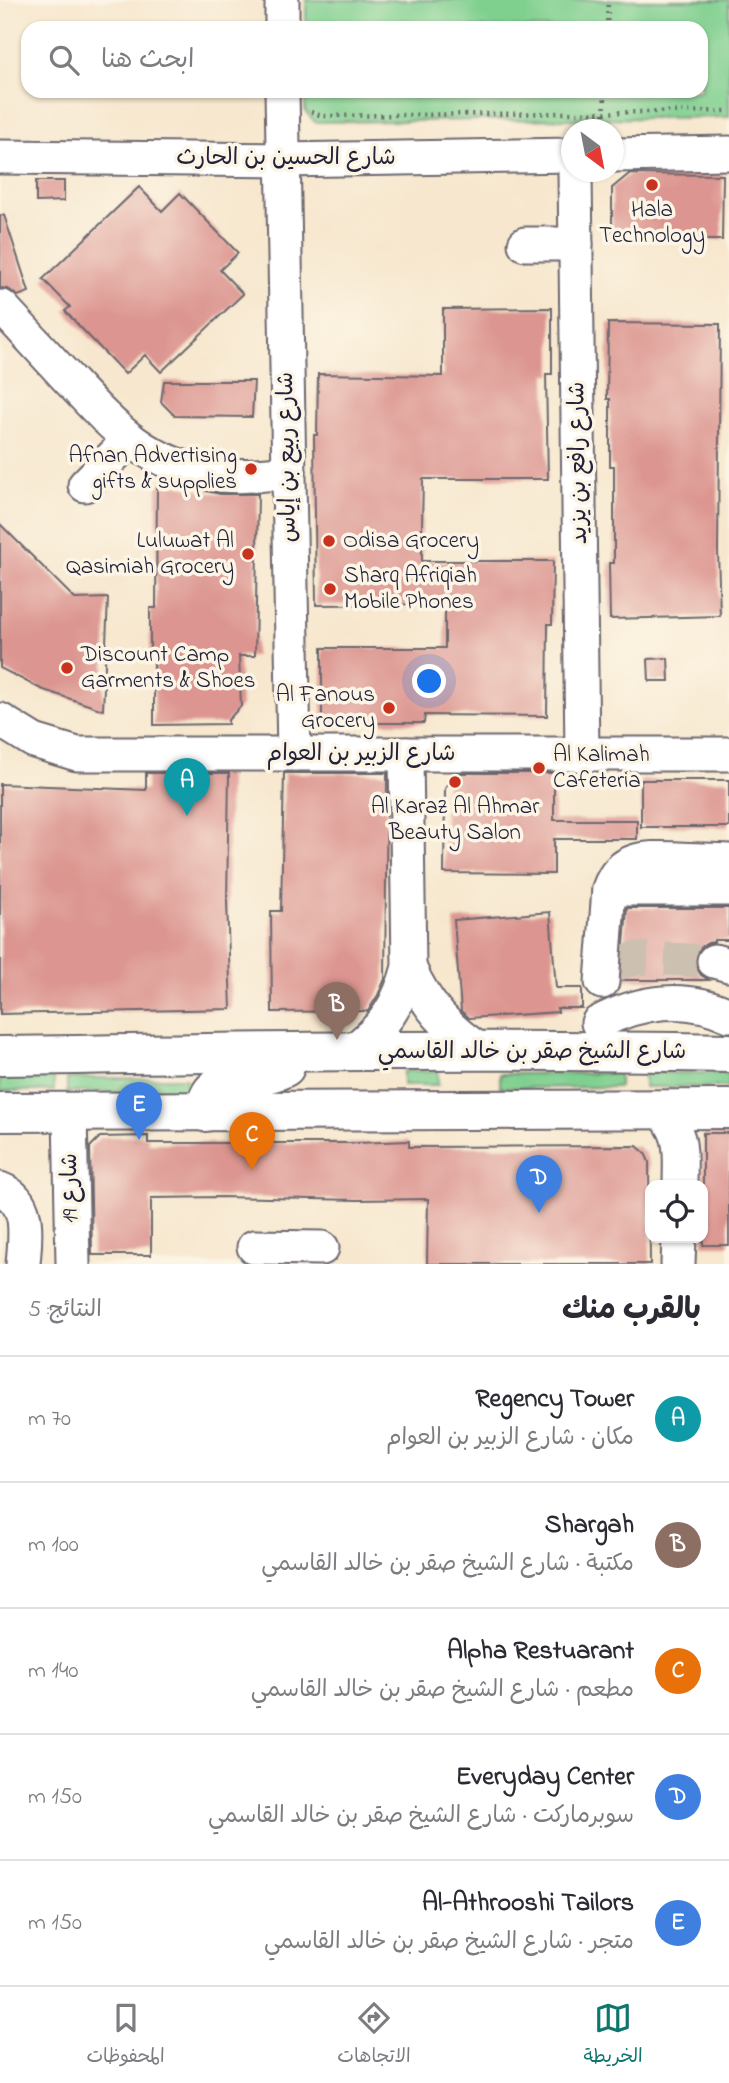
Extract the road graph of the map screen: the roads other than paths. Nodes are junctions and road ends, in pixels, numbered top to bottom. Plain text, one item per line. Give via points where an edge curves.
1 (282, 0) edge
2 (282, 21) edge
3 (295, 98) edge
4 (729, 153) edge
5 (561, 155) edge
6 (624, 155) edge
7 (0, 157) edge
8 (283, 160) junction
9 (575, 182) edge
10 (525, 244) dead end
11 (576, 244) junction
12 (2, 307) dead end
13 (129, 440) junction
14 (289, 472) junction
15 (85, 485) dead end
16 (0, 720) edge
17 (294, 754) junction
18 (406, 754) junction
19 (729, 754) edge
20 (582, 755) junction
21 (729, 861) edge
22 (608, 889) junction
23 (729, 890) edge
24 (409, 967) junction
25 (729, 1015) edge
26 (598, 1036) junction
27 (302, 1051) junction
28 (352, 1051) junction
29 (481, 1051) junction
30 (729, 1053) edge
31 (0, 1056) edge
32 (659, 1109) junction
33 (729, 1109) edge
34 (0, 1112) edge
35 (70, 1112) junction
36 (205, 1112) junction
37 (680, 1180) edge
38 (0, 1189) edge
39 (679, 1243) edge
40 (254, 1247) dead end
41 (322, 1248) dead end
42 (23, 1264) edge
43 (73, 1264) edge
44 (678, 1264) edge

1 - 2 street
3 - 8 street, شارع ربيع بن إياس
4 - 6 street
5 - 8 street, شارع الحسين بن الحارث
7 - 8 street, شارع الحسين بن الحارث
8 - 14 street, شارع ربيع بن إياس
9 - 11 street, شارع رافع بن يزيد
10 - 11 street
11 - 20 street, شارع رافع بن يزيد
12 - 13 street
13 - 14 street via 183,468 247,476
13 - 15 street
14 - 17 street, شارع ربيع بن إياس
16 - 17 street, شارع الزبير بن العوام via 34,741 77,754
17 - 18 street, شارع الزبير بن العوام
18 - 20 street, شارع الزبير بن العوام
18 - 24 street
19 - 20 street, شارع الزبير بن العوام
21 - 22 street via 637,860 618,871
22 - 23 street
22 - 26 street via 609,974 600,992
24 - 28 street via 395,1006
24 - 29 street via 437,1015
25 - 26 street via 703,1005 660,1002 618,1012
26 - 29 main road, شارع الشيخ صقر بن خالد القاسمي
26 - 30 main road, شارع الشيخ صقر بن خالد القاسمي
27 - 28 main road, شارع الشيخ صقر بن خالد القاسمي
27 - 31 main road, شارع الشيخ صقر بن خالد القاسمي
27 - 36 main road via 274,1073 216,1086
28 - 29 main road, شارع الشيخ صقر بن خالد القاسمي
32 - 33 main road
32 - 36 main road
32 - 37 street via 678,1137
34 - 35 main road
35 - 36 main road
35 - 43 street, شارع 19
38 - 42 street via 13,1196 23,1212
39 - 44 street
40 - 41 street

